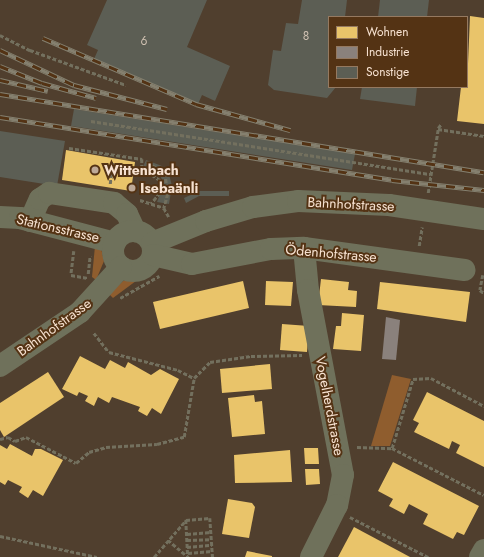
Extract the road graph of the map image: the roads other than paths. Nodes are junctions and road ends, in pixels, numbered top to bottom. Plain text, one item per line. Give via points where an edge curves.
1 (0, 217) edge
2 (32, 217) junction
3 (484, 219) edge
4 (135, 242) junction
5 (304, 248) junction
6 (121, 267) junction
7 (464, 270) dead end
8 (0, 366) edge
9 (484, 550) edge
10 (311, 557) edge
11 (480, 557) edge

1 - 2 street, Stationsstrasse
2 - 4 street, Stationsstrasse
2 - 4 street via 40,199 49,193 107,202 119,206
3 - 4 street, Bahnhofstrasse via 389,205 298,201 253,208
4 - 5 street, Ödenhofstrasse via 192,264 271,249
4 - 6 street via 114,256
4 - 6 street via 143,268 132,271
5 - 7 street, Ödenhofstrasse
5 - 10 street, Vogelherdstrasse via 320,355 343,475 336,509
6 - 8 street, Bahnhofstrasse via 90,303
9 - 11 street

